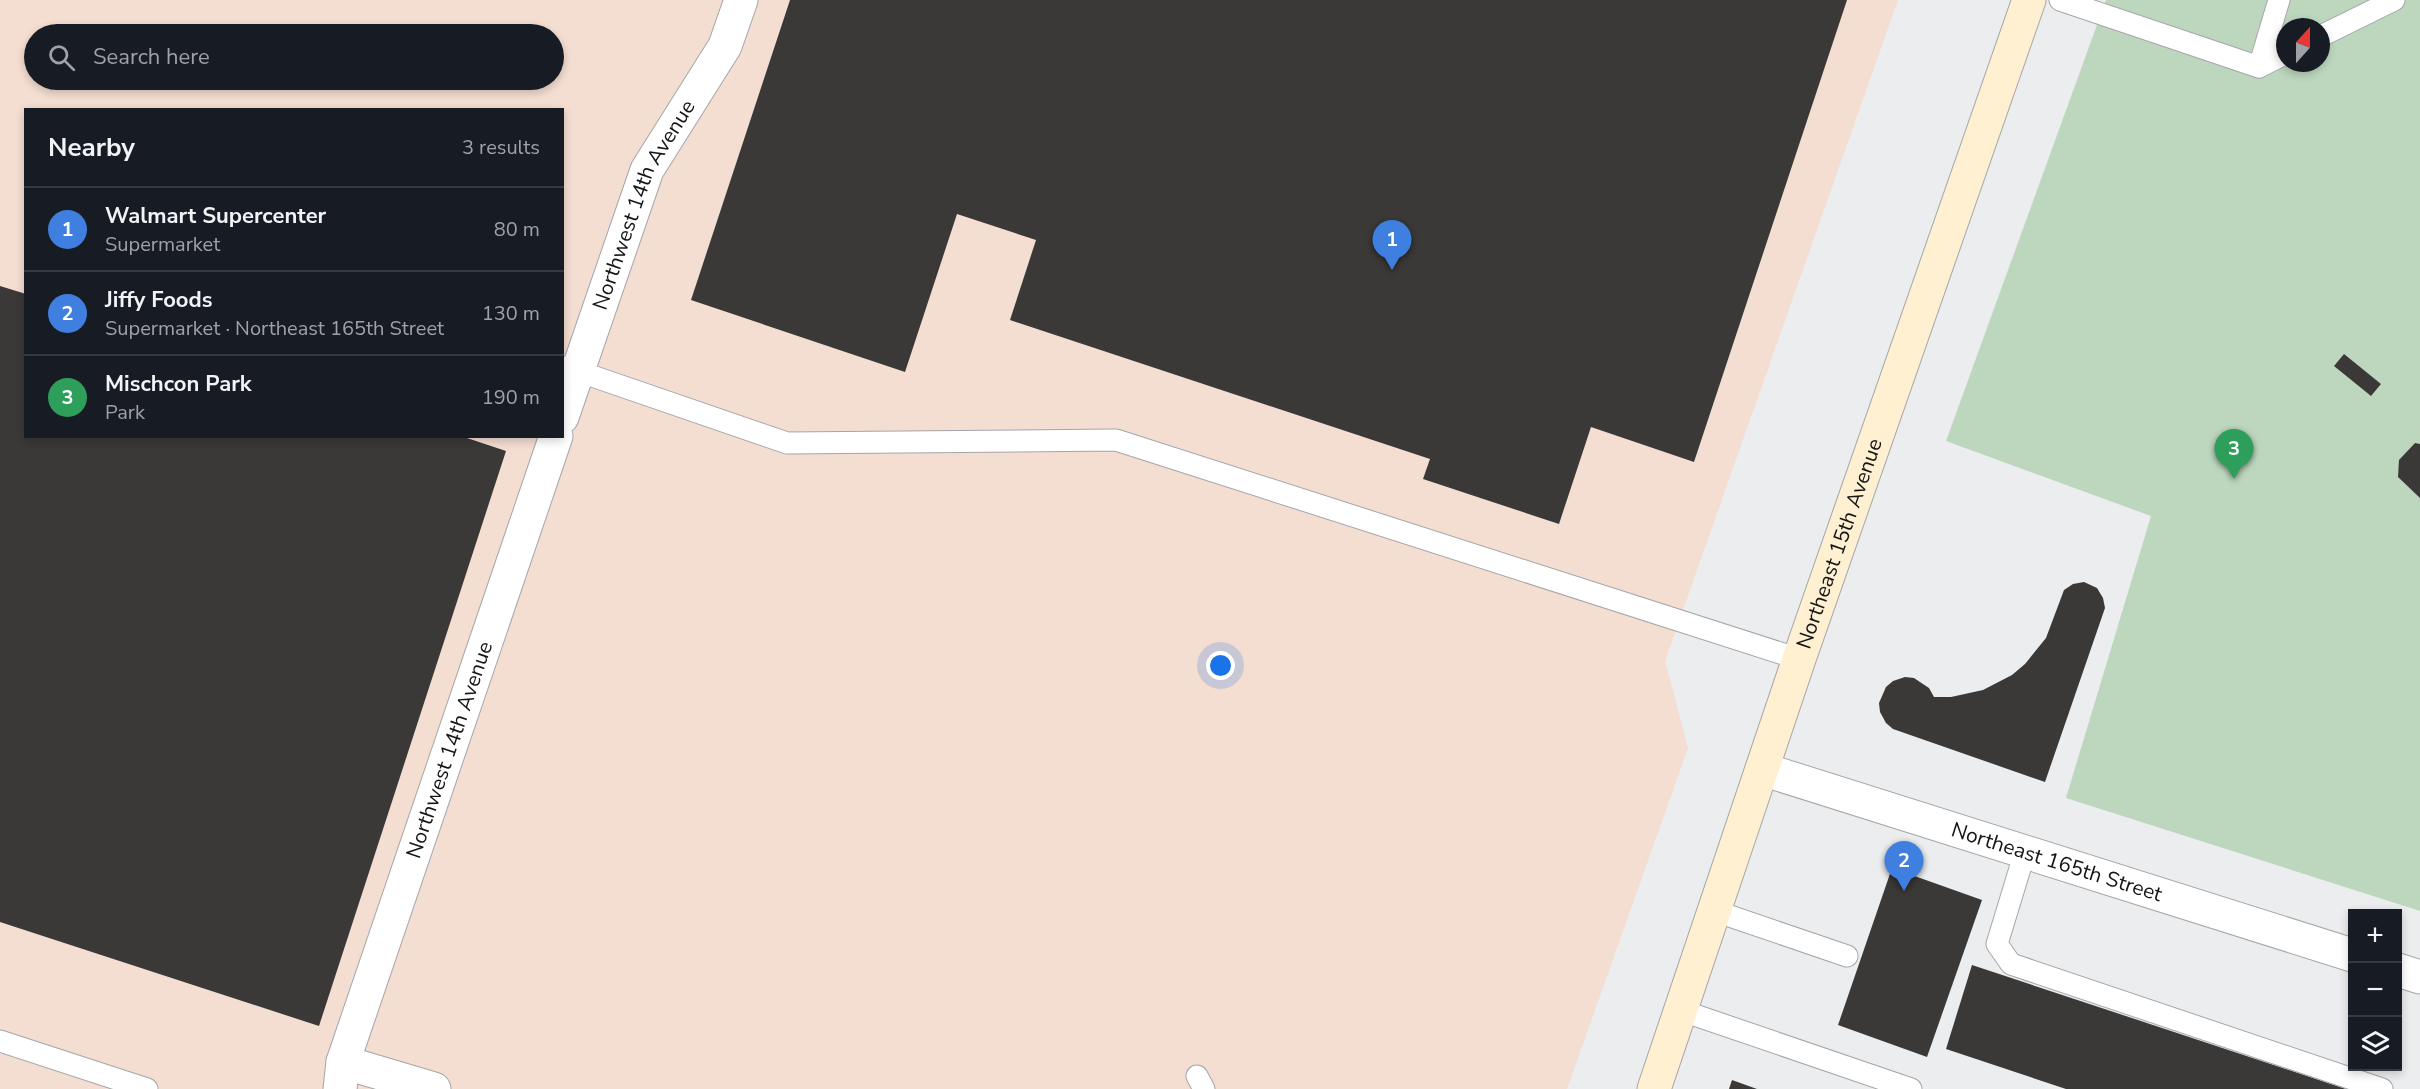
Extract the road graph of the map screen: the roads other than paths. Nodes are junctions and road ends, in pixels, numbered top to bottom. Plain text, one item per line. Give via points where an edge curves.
1 (741, 0) edge
2 (2029, 0) edge
3 (2060, 0) edge
4 (2279, 0) edge
5 (2394, 0) edge
6 (2330, 32) edge
7 (2276, 58) edge
8 (2259, 67) junction
9 (570, 368) edge
10 (564, 405) edge
11 (555, 438) edge
12 (1799, 659) junction
13 (1762, 769) junction
14 (2025, 852) junction
15 (1714, 911) junction
16 (2348, 954) edge
17 (1847, 956) dead end
18 (2402, 972) edge
19 (2420, 977) edge
20 (1680, 1010) junction
21 (0, 1041) edge
22 (341, 1076) edge
23 (1879, 1084) edge
24 (147, 1089) edge
25 (325, 1089) edge
26 (434, 1089) edge
27 (1653, 1089) edge
28 (1911, 1089) edge
29 (2382, 1089) edge

1 - 9 street, Northwest 14th Avenue via 724,46 647,170
2 - 12 street, Northeast 15th Avenue
3 - 8 lane
4 - 8 lane
5 - 6 lane
7 - 8 lane
9 - 10 street, Northwest 14th Avenue
9 - 12 lane via 787,443 1116,440
11 - 22 street, Northwest 14th Avenue
12 - 13 street, Northeast 15th Avenue
13 - 14 street, Northeast 165th Street
13 - 15 street, Northeast 15th Avenue
14 - 16 street, Northeast 165th Street
14 - 29 lane via 1997,944 2010,964
15 - 17 lane
15 - 20 street, Northeast 15th Avenue
18 - 19 street
20 - 23 lane
20 - 27 street, Northeast 15th Avenue
21 - 24 lane
22 - 25 street, Northwest 14th Avenue
22 - 26 street
23 - 28 lane

